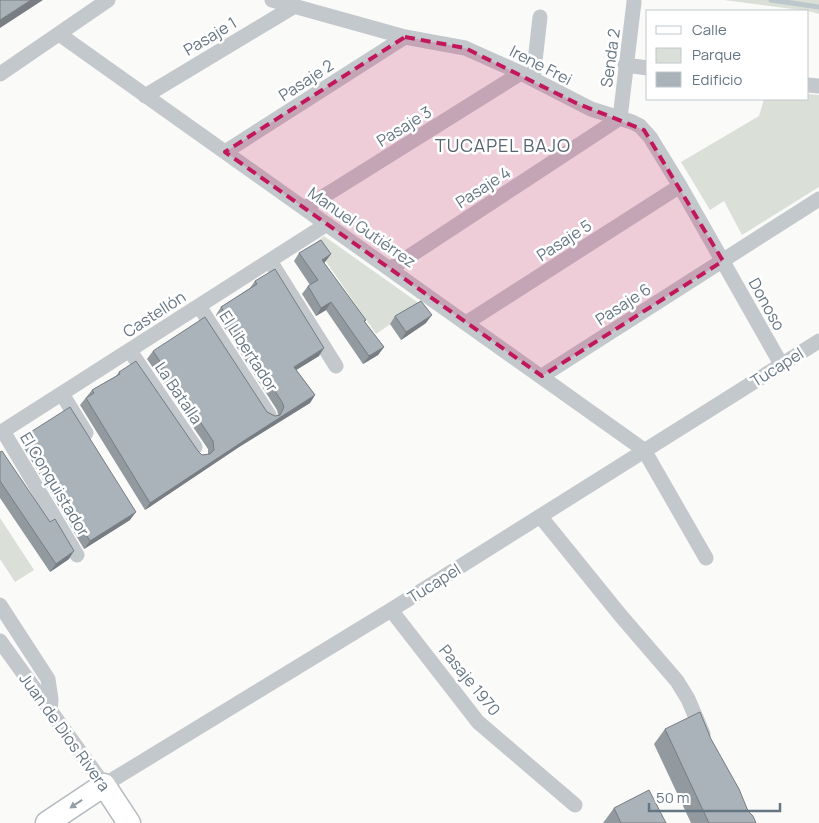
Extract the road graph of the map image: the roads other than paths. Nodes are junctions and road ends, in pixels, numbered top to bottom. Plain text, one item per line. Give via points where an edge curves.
1 (108, 0) edge
2 (272, 0) edge
3 (634, 2) dead end
4 (293, 7) junction
5 (540, 17) dead end
6 (58, 34) junction
7 (405, 37) junction
8 (625, 65) junction
9 (646, 68) edge
10 (0, 74) edge
11 (527, 76) junction
12 (145, 96) junction
13 (620, 118) junction
14 (225, 152) junction
15 (680, 186) junction
16 (819, 199) edge
17 (305, 208) junction
18 (326, 224) junction
19 (723, 260) junction
20 (270, 261) junction
21 (390, 269) junction
22 (199, 306) junction
23 (466, 323) junction
24 (819, 341) edge
25 (130, 350) junction
26 (781, 364) junction
27 (336, 366) dead end
28 (542, 376) junction
29 (62, 394) junction
30 (269, 415) edge
31 (2, 432) edge
32 (93, 445) edge
33 (644, 450) junction
34 (200, 454) edge
35 (540, 516) junction
36 (77, 555) dead end
37 (706, 558) dead end
38 (0, 605) edge
39 (391, 610) junction
40 (0, 641) edge
41 (50, 710) junction
42 (709, 750) edge
43 (104, 785) junction
44 (575, 805) dead end
45 (47, 823) edge
46 (129, 823) edge

1 - 6 street
2 - 4 street, Irene Frei
3 - 8 street, Senda 2
4 - 7 street, Irene Frei
4 - 12 street, Pasaje 1
5 - 11 street
6 - 10 street
6 - 12 street, Manuel Gutiérrez
7 - 11 street, Irene Frei via 465,48
7 - 14 street, Pasaje 2
8 - 9 street
8 - 13 street, Senda 2
11 - 13 street, Irene Frei via 591,110
11 - 17 street, Pasaje 3
12 - 14 street, Manuel Gutiérrez
13 - 15 street, Irene Frei via 644,130
13 - 21 street, Pasaje 4
14 - 17 street, Manuel Gutiérrez
15 - 19 street, Irene Frei
15 - 23 street, Pasaje 5
16 - 19 street, Pasaje 6
17 - 18 street, Manuel Gutiérrez
18 - 20 street, Castellón
18 - 21 street, Manuel Gutiérrez
19 - 26 street, Donoso
19 - 28 street, Pasaje 6
20 - 22 street, Castellón
20 - 27 street
21 - 23 street, Manuel Gutiérrez
22 - 25 street, Castellón
22 - 30 street, El Libertador
23 - 28 street, Manuel Gutiérrez
24 - 26 street, Tucapel
25 - 29 street, Castellón
25 - 34 street, La Batalla
26 - 33 street, Tucapel
28 - 33 street, Manuel Gutiérrez
29 - 31 street, Castellón
29 - 32 street
31 - 36 street, El Conquistador
33 - 35 street, Tucapel
33 - 37 street
35 - 39 street, Tucapel
35 - 42 street via 677,681 688,698
38 - 41 street via 48,679
39 - 43 street, Tucapel
39 - 44 street, Pasaje 1970 via 478,722
40 - 41 street, Juan de Dios Rivera
41 - 43 street, Juan de Dios Rivera
43 -> 45 main road, Tucapel
43 - 46 main road, Juan de Dios Rivera

